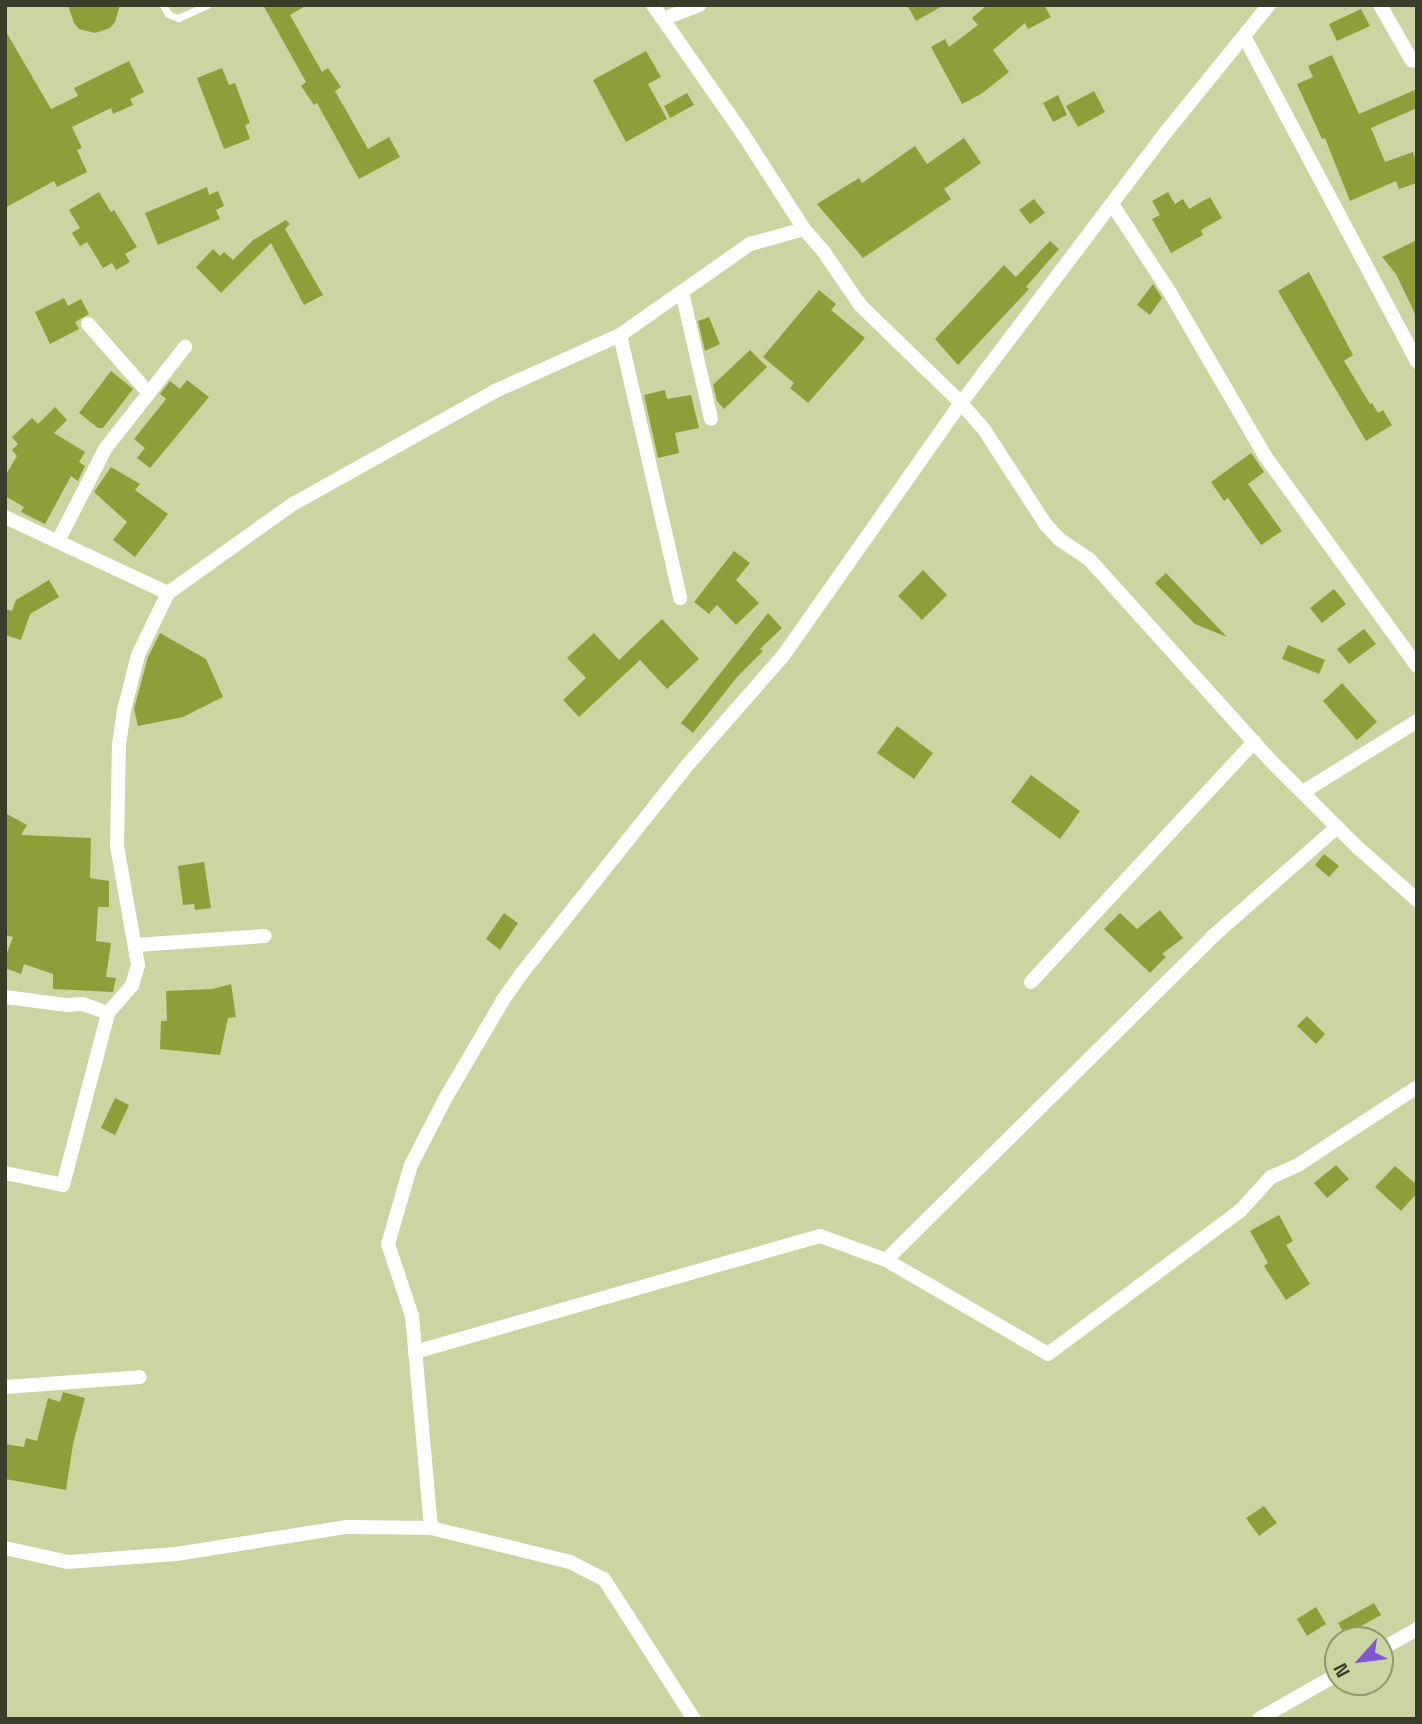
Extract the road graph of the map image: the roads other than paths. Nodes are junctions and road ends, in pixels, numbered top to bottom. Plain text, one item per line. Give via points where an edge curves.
1 (163, 5) edge
2 (207, 5) edge
3 (653, 5) edge
4 (699, 5) edge
5 (1269, 5) edge
6 (1380, 5) edge
7 (663, 19) junction
8 (1245, 38) junction
9 (1412, 61) dead end
10 (1112, 204) junction
11 (804, 229) junction
12 (682, 292) junction
13 (88, 324) dead end
14 (620, 335) junction
15 (185, 347) dead end
16 (1417, 362) edge
17 (149, 392) junction
18 (961, 403) junction
19 (711, 419) dead end
20 (5, 517) edge
21 (58, 541) junction
22 (167, 593) junction
23 (680, 598) dead end
24 (1417, 666) edge
25 (1417, 721) edge
26 (1254, 742) junction
27 (1303, 792) junction
28 (1337, 827) junction
29 (1417, 900) edge
30 (265, 936) dead end
31 (136, 945) junction
32 (1031, 982) dead end
33 (5, 997) edge
34 (108, 1013) junction
35 (1417, 1087) edge
36 (5, 1174) edge
37 (886, 1260) junction
38 (415, 1352) junction
39 (140, 1377) dead end
40 (5, 1387) edge
41 (431, 1528) junction
42 (5, 1548) edge
43 (1417, 1629) edge
44 (1394, 1642) edge
45 (1324, 1682) edge
46 (694, 1719) edge
47 (1259, 1719) edge

1 - 2 lane via 168,14 178,18
3 - 7 street
4 - 7 street
5 - 8 street
6 - 9 street
7 - 11 street
8 - 10 street
8 - 16 street
10 - 18 street
10 - 24 street via 1169,291 1265,456
11 - 12 street via 750,244
11 - 18 street via 876,323
12 - 14 street
12 - 19 street
13 - 17 street
14 - 22 street via 493,392 293,504
14 - 23 street
15 - 17 street
17 - 21 street via 105,450
18 - 26 street via 985,431 1046,525 1089,559
18 - 38 street via 783,656 590,883 503,1000 468,1058 411,1166 388,1244 412,1315
20 - 21 street
21 - 22 street
22 - 31 street via 138,655 119,745 117,846
25 - 27 street
26 - 27 street
26 - 32 street
27 - 28 street
28 - 29 street
28 - 37 street via 1212,937
30 - 31 street
31 - 34 street via 138,965 132,985
33 - 34 street via 83,1004
34 - 36 street via 63,1185
35 - 37 street via 1298,1166 1271,1177 1240,1211 1048,1354
37 - 38 street via 820,1236
38 - 41 street
39 - 40 street
41 - 42 street via 347,1527 176,1554 68,1562
41 - 46 street via 570,1562 604,1579
43 - 44 street
45 - 47 street

